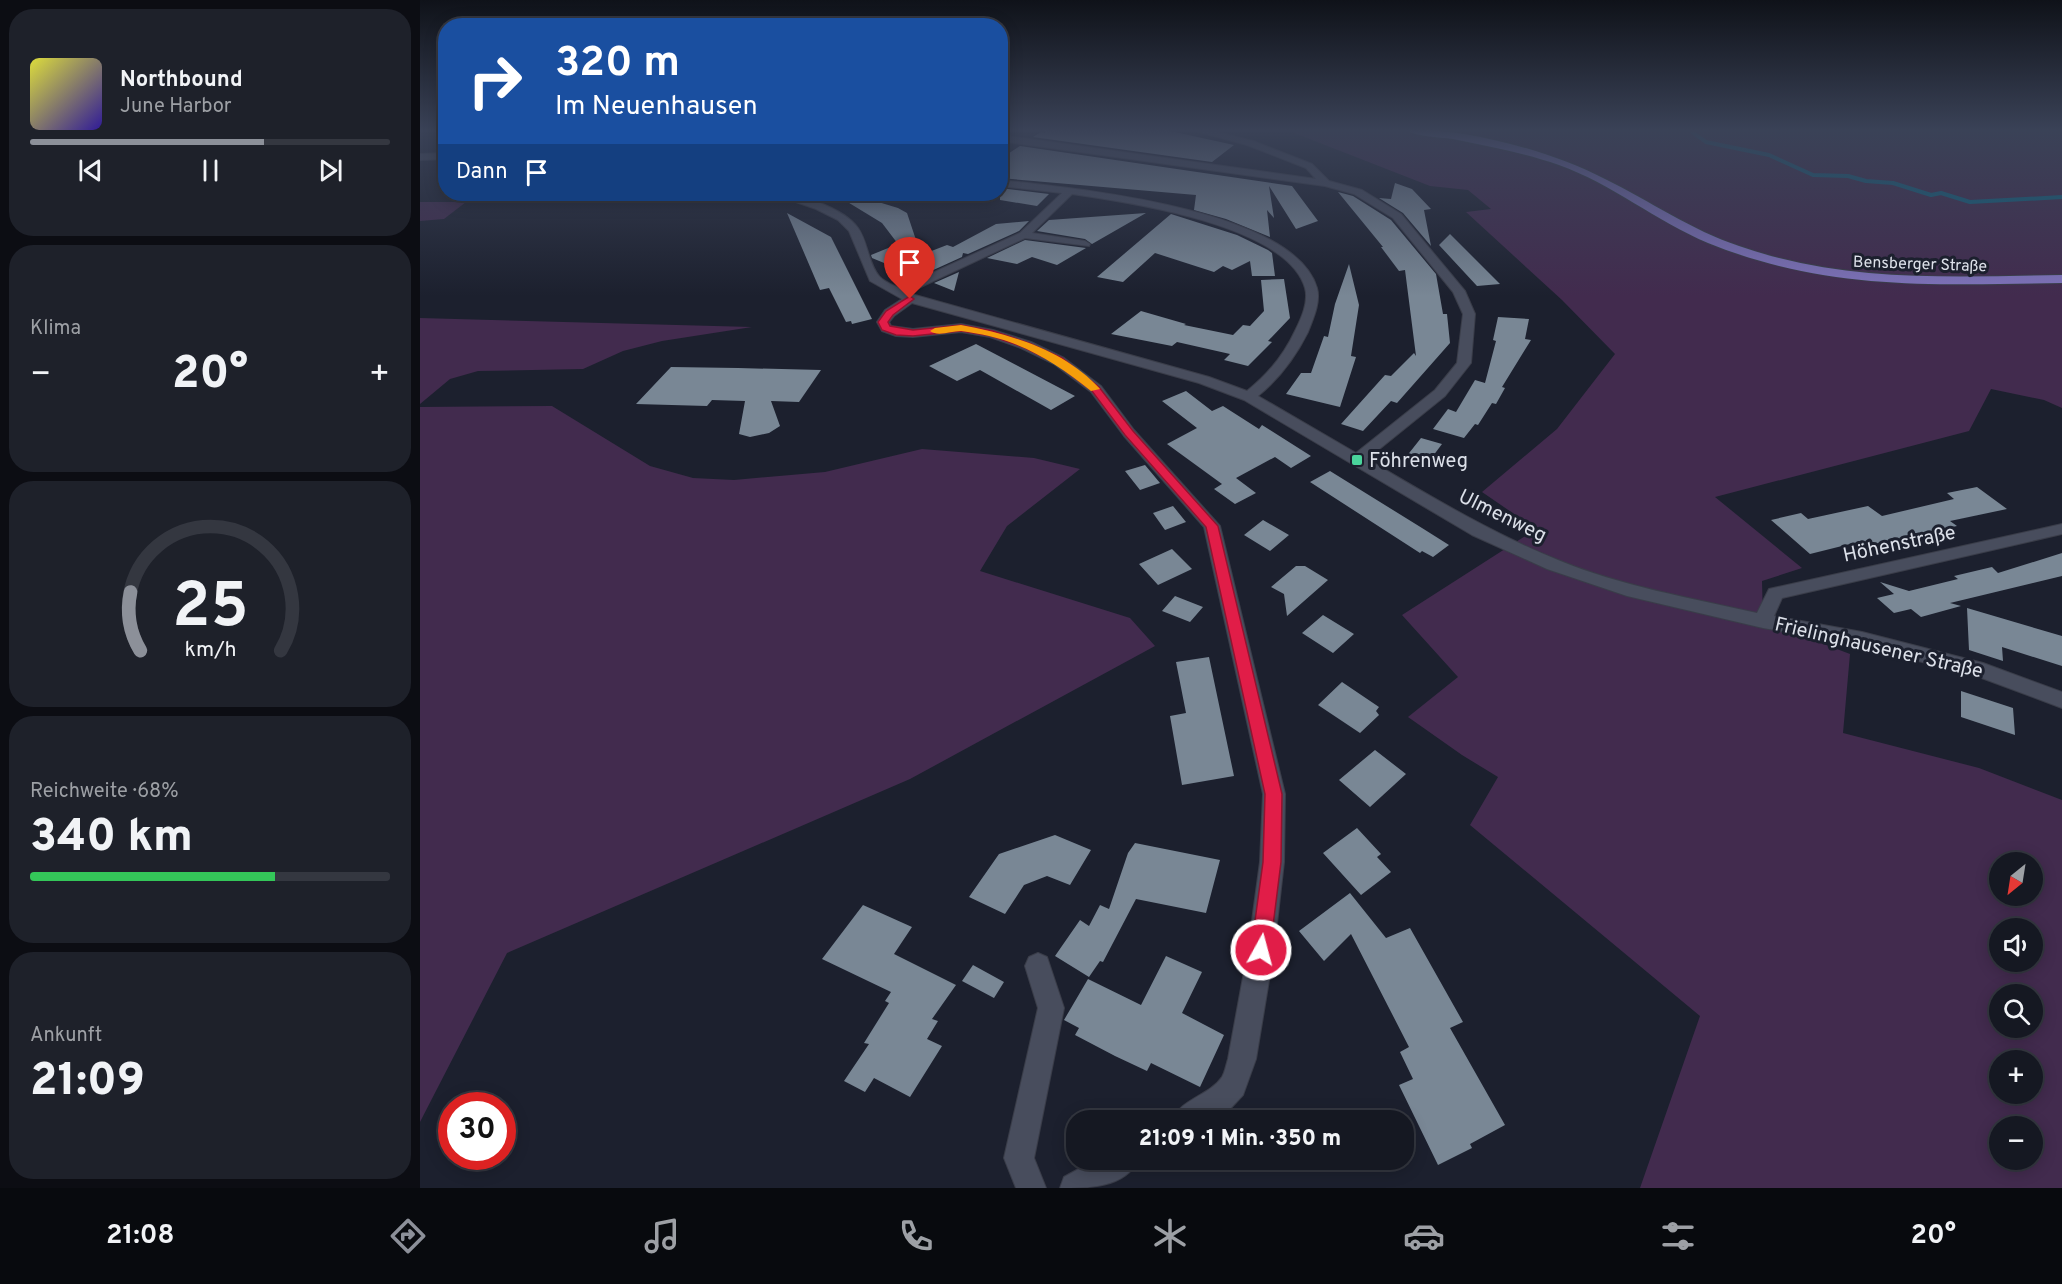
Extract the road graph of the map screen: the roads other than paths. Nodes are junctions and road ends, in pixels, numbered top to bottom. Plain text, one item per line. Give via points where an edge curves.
1 (1013, 184) edge
2 (1331, 184) edge
3 (1610, 184) edge
4 (1070, 191) junction
5 (802, 201) edge
6 (806, 202) joint
7 (1024, 235) junction
8 (1085, 244) dead end
9 (2062, 279) edge
10 (904, 296) junction
11 (1249, 397) junction
12 (1357, 460) junction
13 (2062, 530) edge
14 (1763, 621) junction
15 (2062, 700) edge
16 (1038, 966) dead end
17 (1202, 1110) edge
18 (1106, 1170) edge
19 (1031, 1188) edge
20 (1075, 1188) edge

1 - 4 street
2 - 12 street via 1358,192 1397,216 1459,291 1469,314 1464,363 1440,393
3 - 9 main road, Bensberger Straße via 1705,237 1806,269 1877,279
4 - 7 street
4 - 11 street via 1184,211 1225,223 1268,241 1296,260 1311,286 1311,312 1289,355
5 - 6 street, Ulmenweg
6 - 10 street, Ulmenweg via 850,224 874,279
7 - 8 street
7 - 10 street
10 - 11 street, Ulmenweg via 1204,380
10 - 17 street via 883,322 886,328 913,333 961,328 993,334 1034,349 1077,373 1096,389 1129,433 1212,526 1274,794 1272,862 1242,1059 1233,1085
11 - 12 street, Ulmenweg
12 - 14 street, Ulmenweg via 1478,531 1554,565 1627,590
13 - 14 street, Höhenstraße via 1775,592
14 - 15 street, Frielinghausener Straße via 1862,639 1983,670
16 - 19 street via 1051,1008 1019,1158
18 - 20 street

